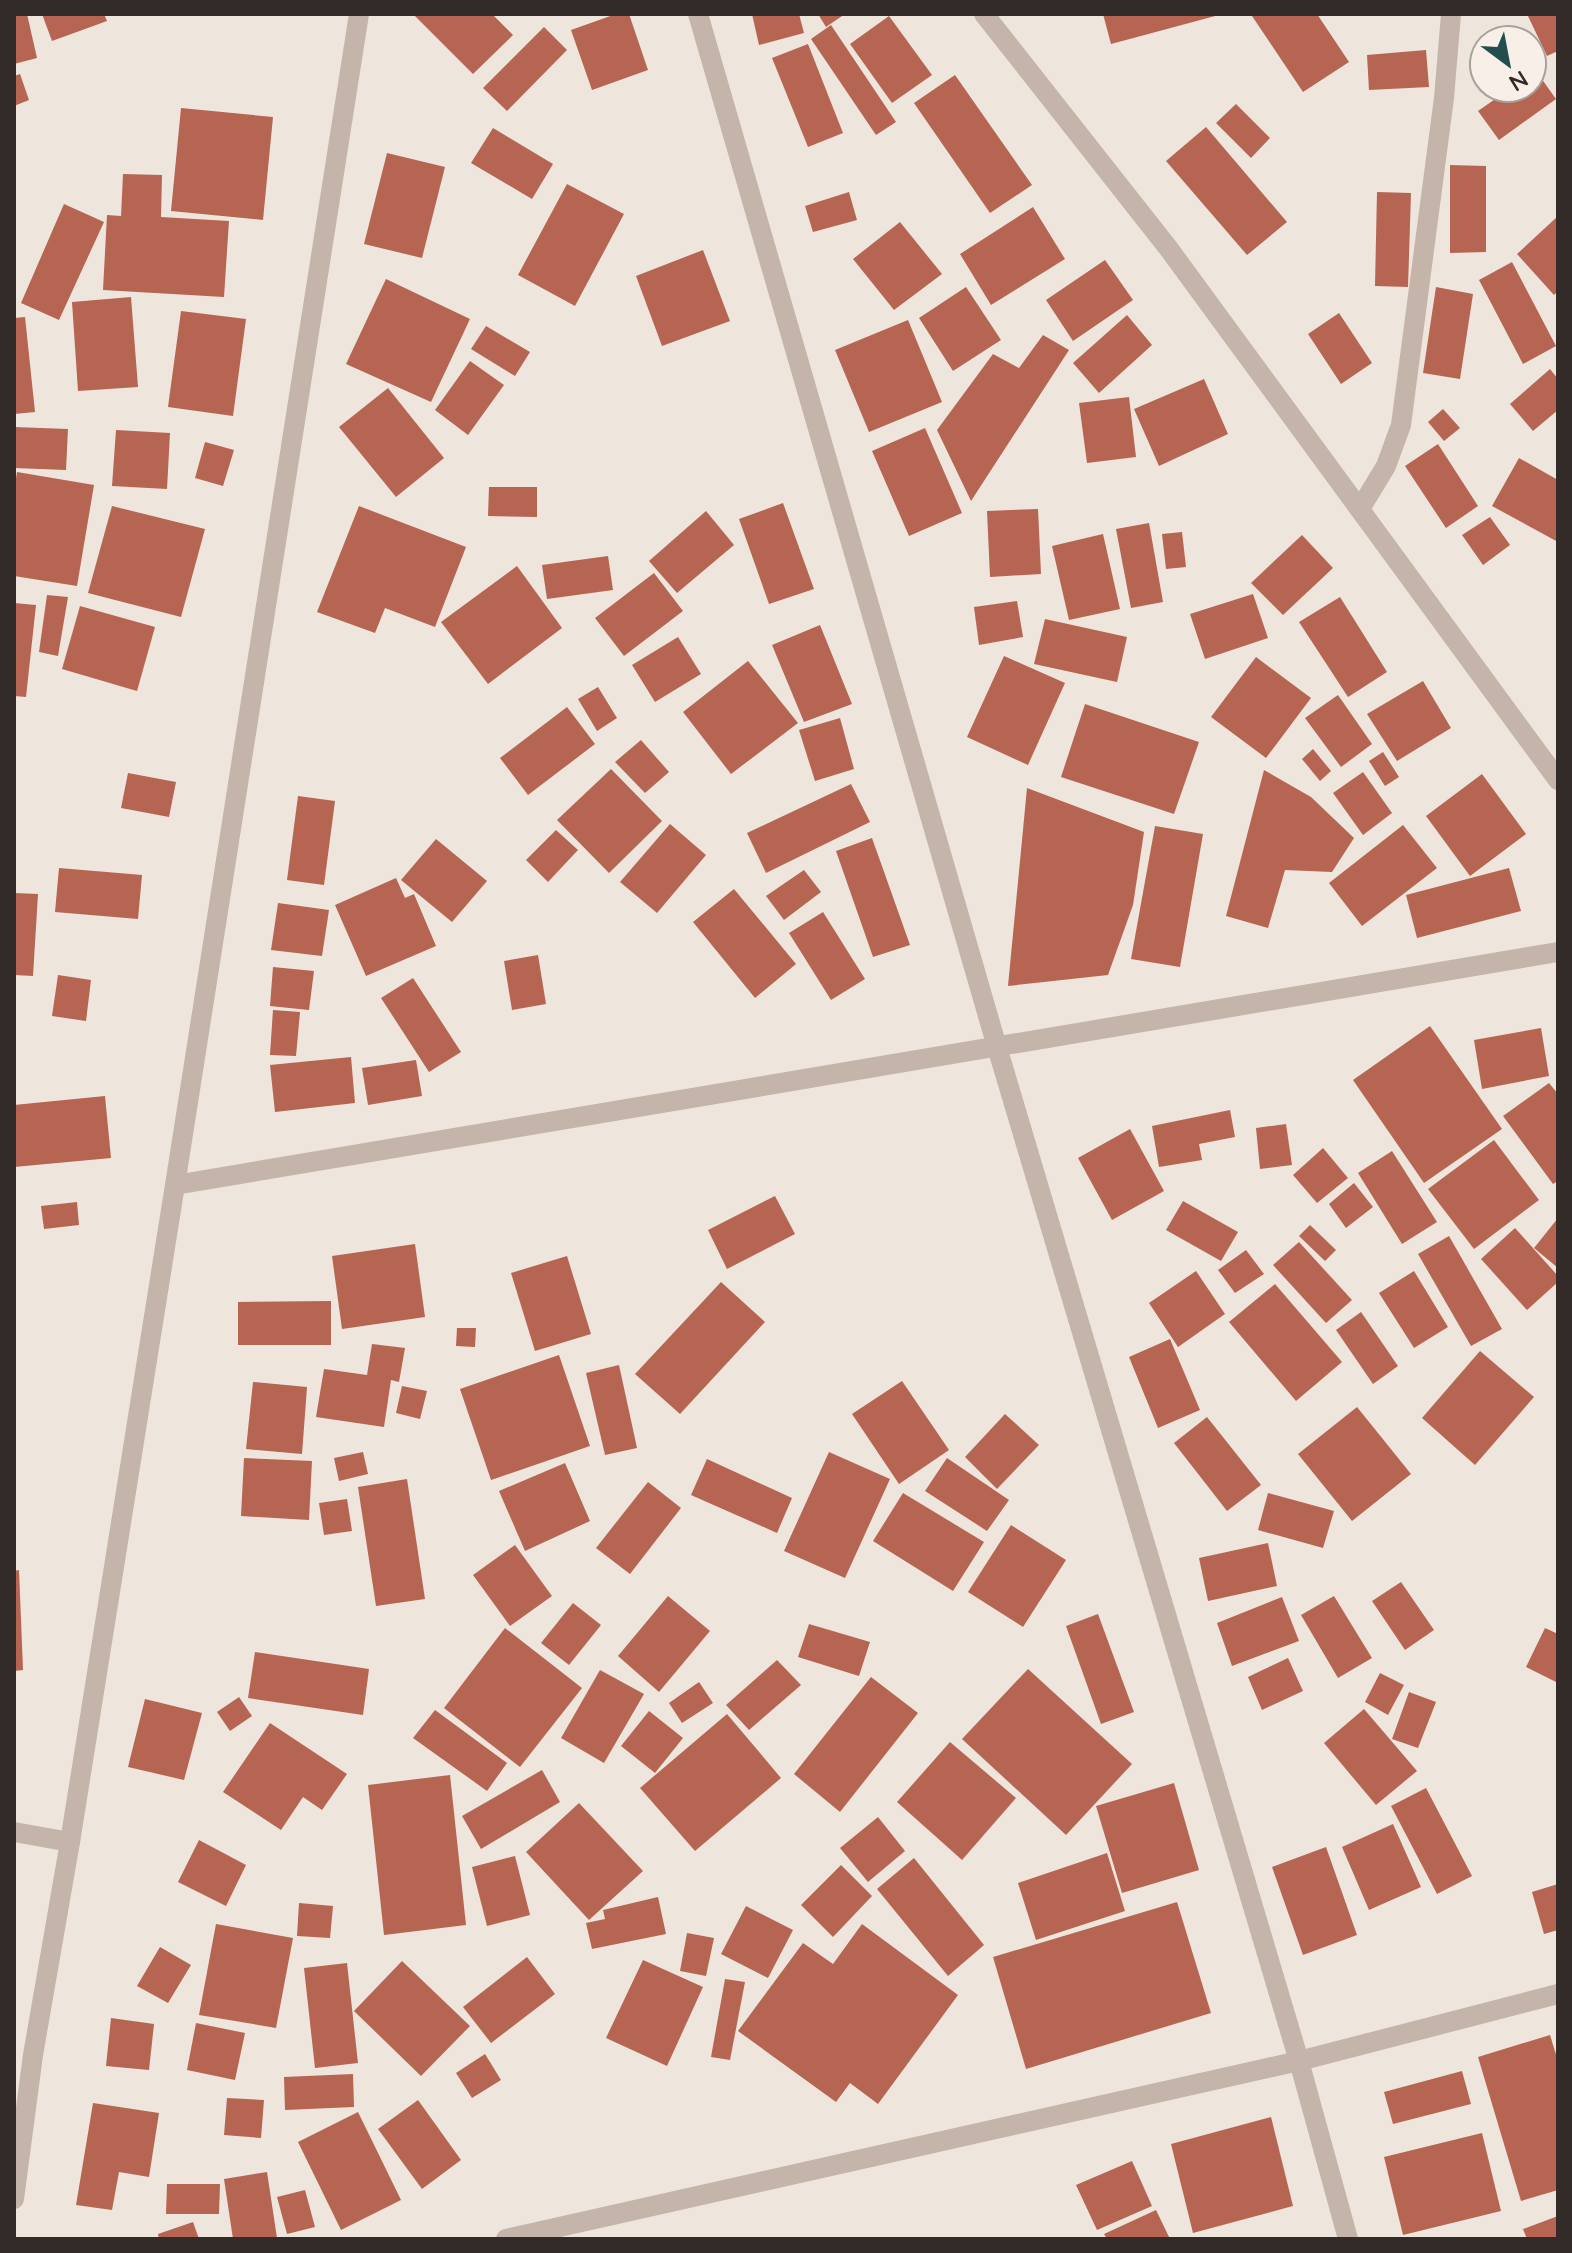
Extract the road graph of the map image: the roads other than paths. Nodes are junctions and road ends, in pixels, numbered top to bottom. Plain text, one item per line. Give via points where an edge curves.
1 (359, 14) edge
2 (698, 14) edge
3 (984, 14) edge
4 (1451, 14) edge
5 (1360, 509) junction
6 (1558, 780) edge
7 (1558, 952) edge
8 (997, 1047) junction
9 (175, 1185) junction
10 (14, 1832) edge
11 (70, 1842) junction
12 (1558, 1994) edge
13 (1299, 2061) junction
14 (14, 2199) edge
15 (506, 2239) edge
16 (1348, 2239) edge

1 - 9 street
2 - 8 street
3 - 5 street via 1169,249
4 - 5 street via 1401,425 1386,466
5 - 6 street
7 - 8 street
8 - 9 street
8 - 13 street
9 - 11 street
10 - 11 street
11 - 14 street
12 - 13 street
13 - 15 street
13 - 16 street

